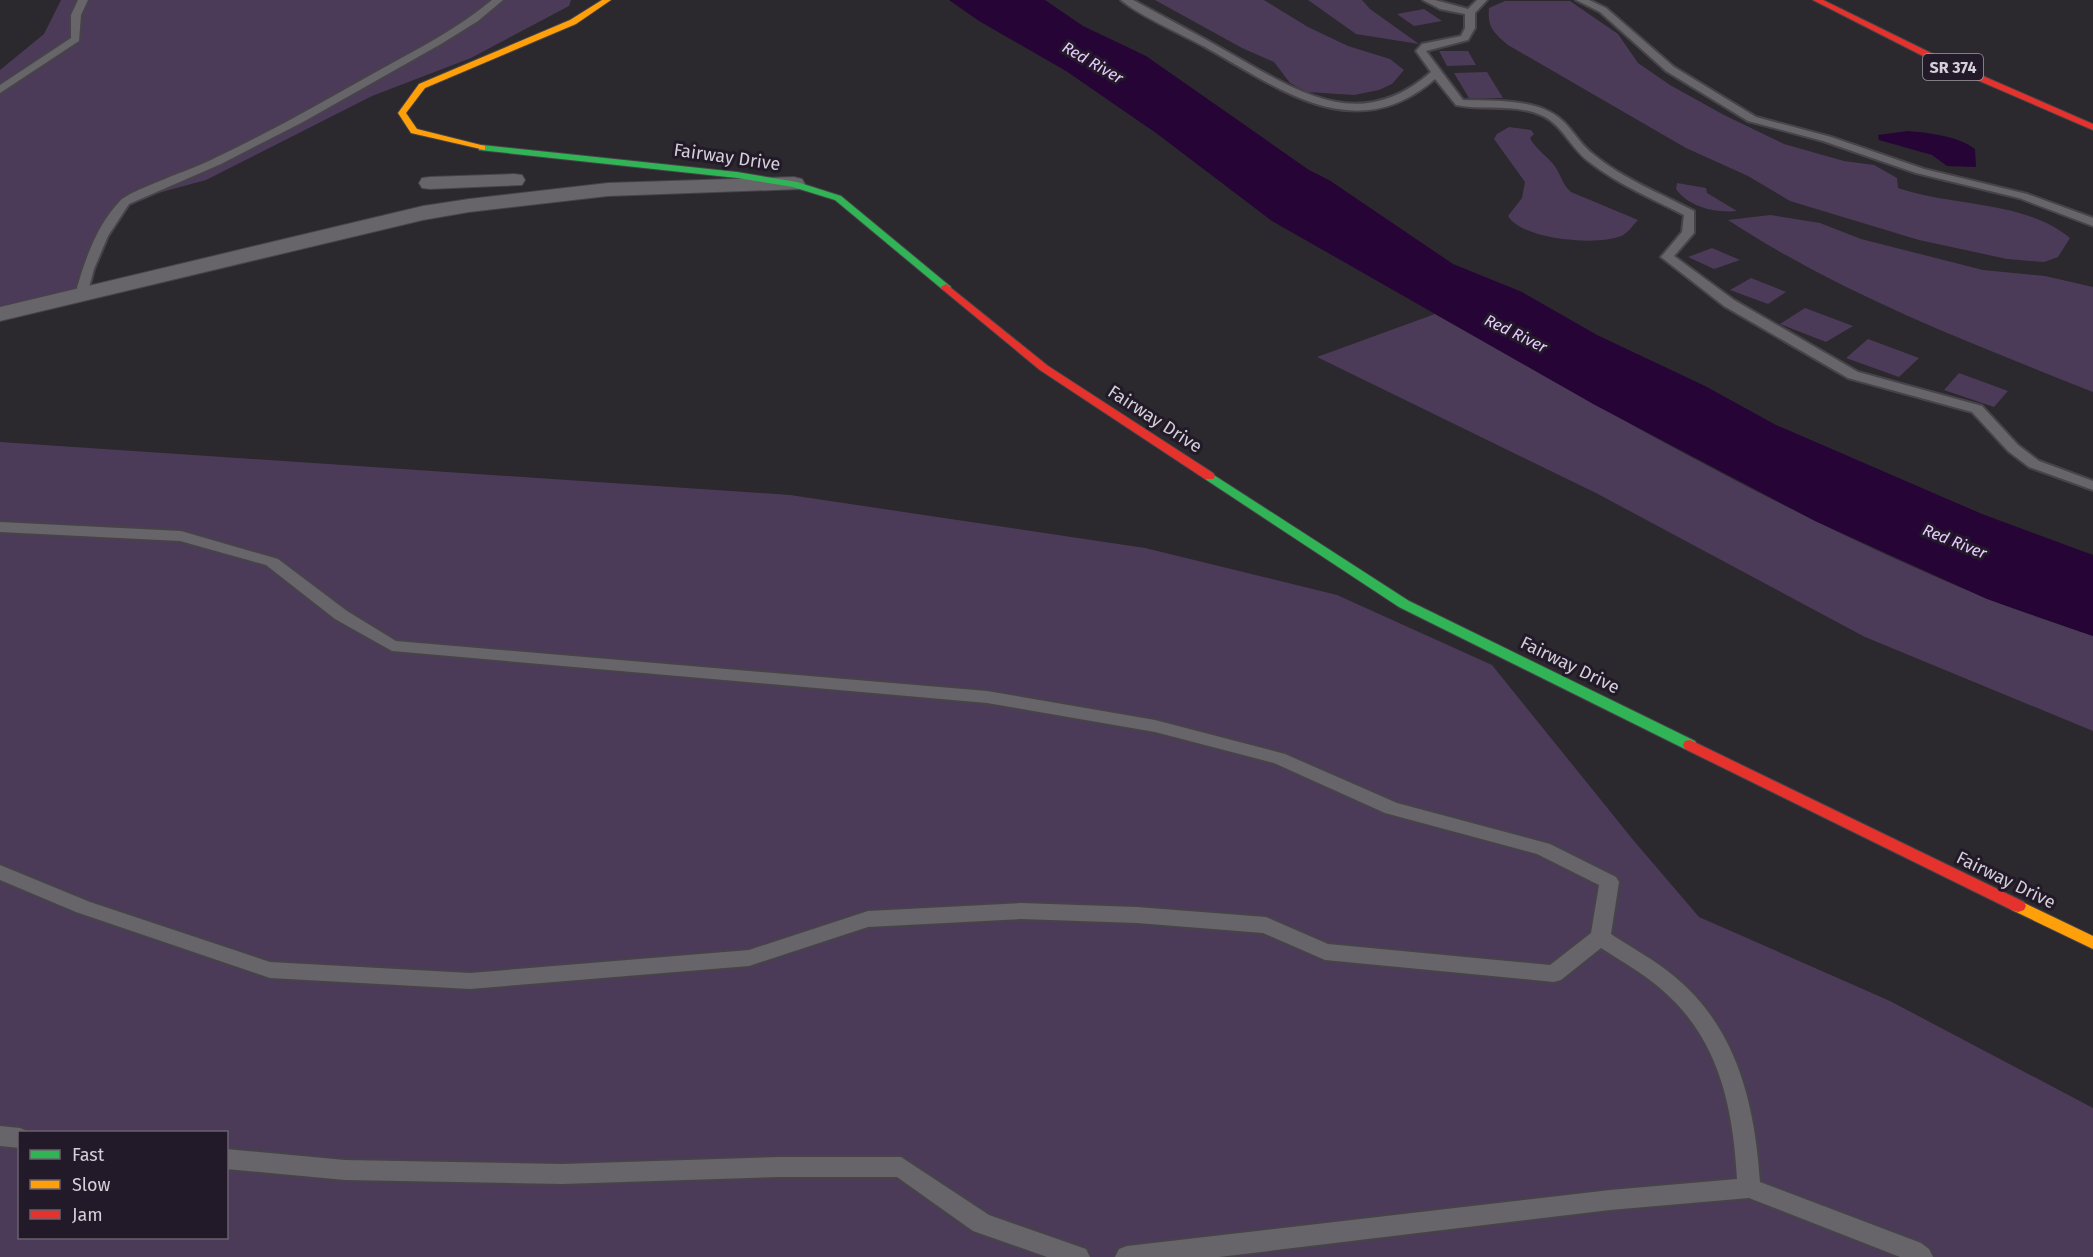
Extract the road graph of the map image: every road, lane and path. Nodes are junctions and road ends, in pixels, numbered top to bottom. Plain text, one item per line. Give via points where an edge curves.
1 (83, 0) edge
2 (498, 0) edge
3 (607, 0) edge
4 (1126, 0) edge
5 (1428, 0) edge
6 (1482, 0) edge
7 (1581, 0) edge
8 (1817, 0) edge
9 (1470, 12) junction
10 (1436, 73) junction
11 (0, 90) edge
12 (2093, 127) edge
13 (430, 183) dead end
14 (794, 184) junction
15 (642, 187) junction
16 (2093, 222) edge
17 (81, 295) junction
18 (0, 314) edge
19 (2093, 486) edge
20 (0, 527) edge
21 (0, 872) edge
22 (1600, 937) junction
23 (2093, 943) edge
24 (0, 1136) edge
25 (18, 1138) edge
26 (228, 1159) edge
27 (1749, 1188) junction
28 (1078, 1257) edge
29 (1127, 1257) edge
30 (1921, 1257) edge

1 - 11 lane via 76,15 76,39
2 - 17 lane via 438,42 299,120 217,162 125,202 102,237
3 - 14 street, Fairway Drive via 573,22 422,86 402,113 414,131 482,148
4 - 10 lane via 1297,96 1369,108 1398,98
5 - 9 lane
6 - 9 lane
7 - 16 lane via 1603,10 1670,69 1752,119 1827,139 1920,171 2023,196
8 - 12 street, SR 374 via 1934,58
9 - 10 lane via 1470,28 1465,38 1425,46 1421,51
10 - 19 lane via 1460,103 1545,113 1562,125 1588,156 1690,213 1688,234 1667,257 1739,308 1853,375 1977,410 2034,464
13 - 15 street via 628,180
14 - 15 street
14 - 23 street, Fairway Drive via 838,198 1044,368 1404,604
15 - 17 street via 474,204
17 - 18 street
20 - 22 lane via 181,536 272,562 341,615 392,646 987,697 1155,726 1279,758 1392,808 1544,849 1609,882
21 - 22 lane via 83,907 270,970 470,981 749,958 868,919 1021,911 1266,925 1326,952 1554,974
22 - 27 lane via 1675,990 1710,1032 1734,1076 1746,1127
24 - 25 lane
26 - 28 lane via 345,1170 562,1174 901,1167 981,1223
27 - 29 lane via 1610,1200
27 - 30 lane

